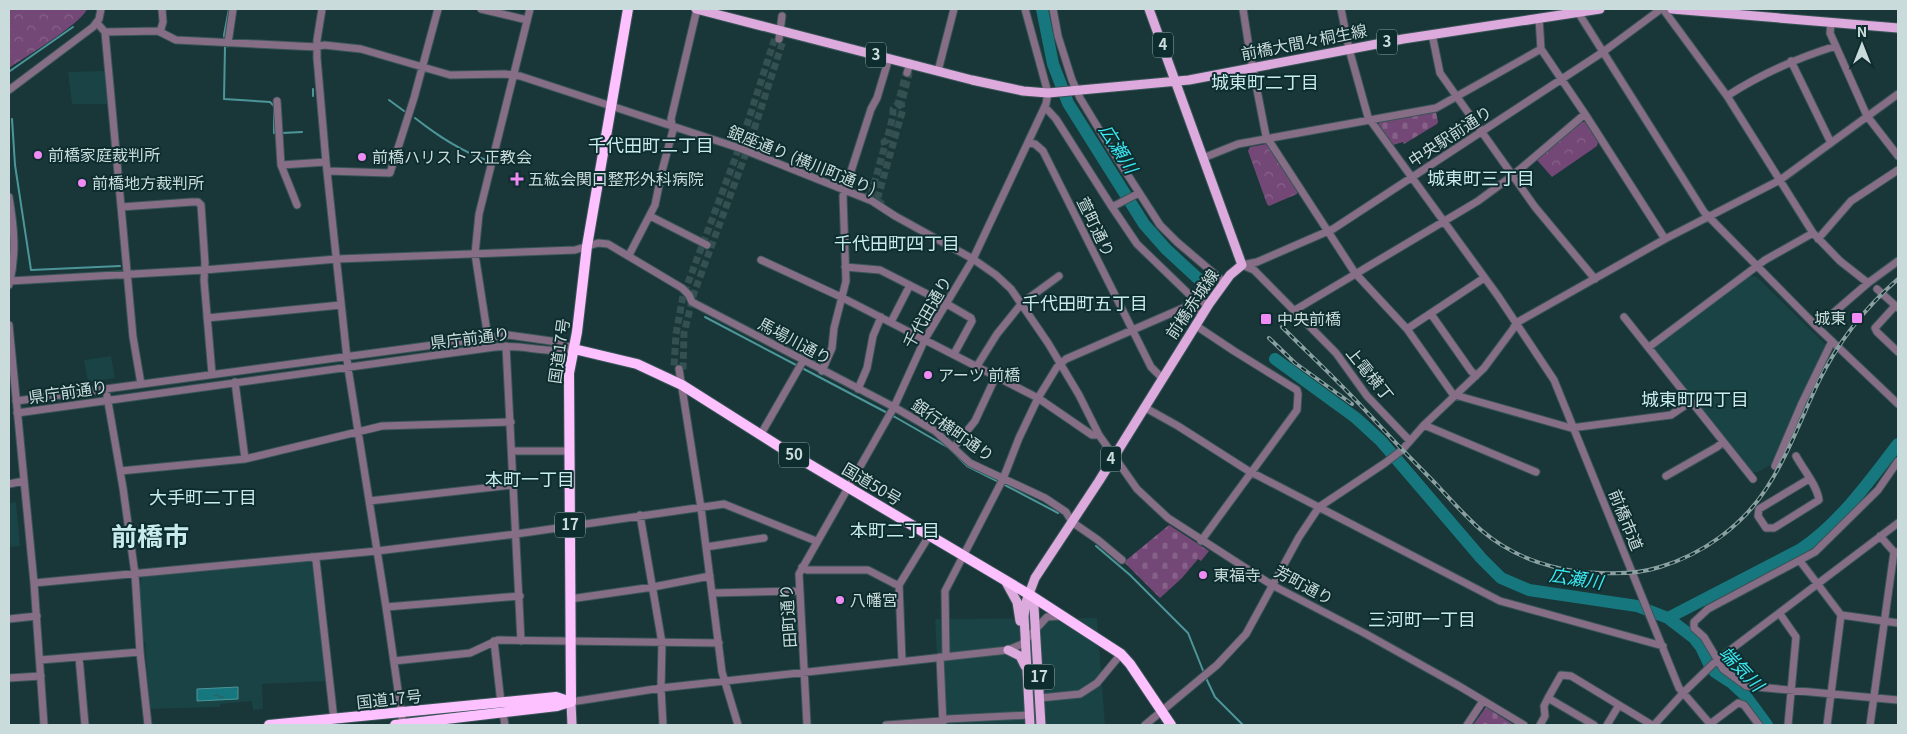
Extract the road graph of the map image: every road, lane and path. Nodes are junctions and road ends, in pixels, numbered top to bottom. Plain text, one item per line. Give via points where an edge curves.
1 (101, 9) edge
2 (162, 9) edge
3 (233, 9) edge
4 (322, 9) edge
5 (438, 9) edge
6 (481, 9) edge
7 (530, 9) edge
8 (628, 9) edge
9 (696, 9) edge
10 (954, 9) edge
11 (1025, 9) edge
12 (1053, 9) edge
13 (1149, 9) edge
14 (1243, 9) edge
15 (1342, 9) edge
16 (1600, 9) edge
17 (1662, 9) edge
18 (1672, 9) edge
19 (1577, 10) edge
20 (782, 16) dead end
21 (1539, 18) junction
22 (527, 20) junction
23 (97, 23) junction
24 (1831, 23) junction
25 (1898, 28) edge
26 (781, 29) junction
27 (105, 32) junction
28 (160, 32) junction
29 (1432, 34) junction
30 (779, 39) tunnel mouth
31 (228, 43) junction
32 (1836, 46) junction
33 (316, 47) junction
34 (1349, 48) junction
35 (1541, 49) junction
36 (1603, 52) junction
37 (888, 58) junction
38 (1791, 61) junction
39 (910, 63) junction
40 (423, 67) junction
41 (1252, 67) junction
42 (938, 71) junction
43 (907, 73) tunnel mouth
44 (514, 74) junction
45 (1562, 79) junction
46 (1176, 81) junction
47 (9, 90) edge
48 (1074, 91) junction
49 (1048, 93) junction
50 (1898, 94) edge
51 (1727, 96) junction
52 (1457, 97) junction
53 (277, 102) dead end
54 (612, 106) junction
55 (1045, 107) junction
56 (1585, 114) junction
57 (1867, 116) junction
58 (1371, 120) junction
59 (672, 125) junction
60 (1481, 132) junction
61 (1268, 138) junction
62 (1028, 143) junction
63 (1831, 143) junction
64 (1898, 156) edge
65 (1203, 158) junction
66 (326, 162) junction
67 (281, 165) junction
68 (1898, 170) edge
69 (328, 171) junction
70 (1512, 176) junction
71 (1412, 178) junction
72 (1780, 180) junction
73 (846, 189) junction
74 (1139, 193) junction
75 (9, 197) edge
76 (297, 205) dead end
77 (1115, 205) junction
78 (121, 207) junction
79 (650, 216) junction
80 (1708, 216) junction
81 (1444, 222) junction
82 (1328, 232) junction
83 (1815, 236) junction
84 (1665, 239) junction
85 (707, 245) dead end
86 (587, 246) junction
87 (475, 254) junction
88 (629, 255) junction
89 (337, 259) junction
90 (973, 259) junction
91 (761, 260) dead end
92 (1898, 261) edge
93 (1242, 265) junction
94 (1757, 266) junction
95 (846, 267) junction
96 (204, 270) junction
97 (128, 274) junction
98 (1355, 274) junction
99 (1059, 276) dead end
100 (1484, 278) junction
101 (1206, 279) dead end
102 (1595, 279) junction
103 (1224, 282) junction
104 (9, 283) edge
105 (1868, 283) junction
106 (910, 285) junction
107 (1877, 290) dead end
108 (1196, 293) junction
109 (841, 297) junction
110 (1022, 303) junction
111 (947, 304) junction
112 (1209, 304) junction
113 (341, 305) junction
114 (1190, 305) junction
115 (1897, 307) edge
116 (1295, 310) junction
117 (1202, 314) junction
118 (1431, 314) junction
119 (1624, 317) dead end
120 (207, 318) junction
121 (881, 318) junction
122 (891, 322) junction
123 (1516, 323) junction
124 (9, 325) edge
125 (1195, 325) junction
126 (1817, 327) junction
127 (1407, 329) junction
128 (1132, 331) junction
129 (488, 338) junction
130 (925, 339) junction
131 (1832, 341) junction
132 (506, 346) junction
133 (1649, 347) junction
134 (574, 349) junction
135 (1898, 352) edge
136 (954, 354) junction
137 (347, 356) junction
138 (1060, 363) junction
139 (801, 365) junction
140 (977, 366) junction
141 (348, 368) junction
142 (679, 369) dead end
143 (822, 371) junction
144 (212, 374) junction
145 (996, 376) junction
146 (1476, 376) junction
147 (1162, 378) junction
148 (235, 382) junction
149 (141, 384) junction
150 (682, 385) junction
151 (105, 389) junction
152 (858, 389) junction
153 (1455, 395) junction
154 (1038, 398) junction
155 (108, 400) junction
156 (16, 401) junction
157 (1690, 402) junction
158 (1898, 404) edge
159 (894, 407) junction
160 (1144, 407) junction
161 (17, 413) junction
162 (511, 422) junction
163 (1424, 425) junction
164 (1574, 428) junction
165 (358, 431) junction
166 (761, 434) junction
167 (1099, 435) junction
168 (1410, 441) junction
169 (1723, 442) junction
170 (954, 447) junction
171 (568, 450) junction
172 (512, 451) junction
173 (1113, 455) junction
174 (1796, 456) dead end
175 (245, 459) junction
176 (1898, 461) edge
177 (1775, 466) dead end
178 (120, 471) junction
179 (1252, 472) junction
180 (1536, 472) dead end
181 (1666, 476) dead end
182 (1003, 479) junction
183 (1753, 479) dead end
184 (1809, 479) junction
185 (24, 481) junction
186 (9, 484) edge
187 (513, 485) junction
188 (848, 488) junction
189 (369, 502) junction
190 (1319, 507) junction
191 (701, 508) junction
192 (640, 515) junction
193 (1072, 522) junction
194 (1898, 523) edge
195 (570, 526) junction
196 (516, 534) junction
197 (929, 536) junction
198 (1880, 536) junction
199 (764, 538) dead end
200 (816, 541) junction
201 (1201, 541) junction
202 (706, 547) junction
203 (377, 551) junction
204 (1896, 552) edge
205 (963, 556) junction
206 (312, 557) junction
207 (1122, 560) dead end
208 (1800, 561) junction
209 (802, 567) junction
210 (135, 574) junction
211 (710, 576) junction
212 (1006, 582) junction
213 (34, 583) junction
214 (899, 585) junction
215 (1272, 585) junction
216 (1817, 585) junction
217 (653, 587) junction
218 (799, 591) junction
219 (713, 593) junction
220 (1030, 594) junction
221 (520, 596) junction
222 (570, 599) junction
223 (386, 608) junction
224 (1780, 614) junction
225 (1841, 615) junction
226 (37, 616) junction
227 (1064, 617) junction
228 (9, 619) edge
229 (1883, 621) junction
230 (1898, 623) edge
231 (1035, 628) junction
232 (494, 641) junction
233 (521, 641) junction
234 (569, 642) junction
235 (662, 643) junction
236 (719, 643) junction
237 (1026, 644) junction
238 (1662, 646) junction
239 (1010, 649) junction
240 (140, 652) junction
241 (1037, 652) junction
242 (1121, 654) junction
243 (80, 657) junction
244 (943, 657) junction
245 (40, 660) junction
246 (1717, 660) junction
247 (394, 661) junction
248 (902, 661) junction
249 (805, 672) junction
250 (1028, 674) junction
251 (41, 676) junction
252 (9, 678) edge
253 (725, 680) junction
254 (661, 688) junction
255 (1791, 690) junction
256 (1684, 692) junction
257 (1831, 693) junction
258 (1040, 698) junction
259 (1548, 698) junction
260 (1874, 698) junction
261 (1898, 700) edge
262 (1483, 701) junction
263 (571, 702) junction
264 (1619, 705) junction
265 (502, 708) junction
266 (1161, 710) junction
267 (401, 713) junction
268 (1029, 715) junction
269 (334, 720) junction
270 (942, 723) edge
271 (1710, 724) edge
272 (44, 725) edge
273 (85, 725) edge
274 (148, 725) edge
275 (269, 725) edge
276 (401, 725) edge
277 (505, 725) edge
278 (572, 725) edge
279 (662, 725) edge
280 (738, 725) edge
281 (807, 725) edge
282 (886, 725) edge
283 (1030, 725) edge
284 (1041, 725) edge
285 (1145, 725) edge
286 (1171, 725) edge
287 (1467, 725) edge
288 (1524, 725) edge
289 (1540, 725) edge
290 (1594, 725) edge
291 (1607, 725) edge
292 (1653, 725) edge
293 (1759, 725) edge
294 (1788, 725) edge
295 (1828, 725) edge
296 (1870, 725) edge

1 - 23 street
2 - 28 street
3 - 31 street
4 - 33 street
5 - 40 street
6 - 22 street
7 - 22 street
8 - 54 highway, 国道17号 / 17
9 - 26 main road, 3
9 - 59 street
10 - 42 street
11 - 49 street
12 - 48 street
13 - 46 main road, 前橋赤城線 / 4
14 - 41 street
15 - 34 street, 前橋市道
16 - 19 main road, 前橋大間々桐生線 / 3
17 - 36 street, 中央駅前通り
17 - 51 street
18 - 24 main road
19 - 21 main road, 前橋大間々桐生線 / 3
19 - 36 street
20 - 26 street
21 - 29 main road, 前橋大間々桐生線 / 3
21 - 35 street
22 - 44 street
23 - 27 street
23 - 47 street
24 - 25 main road
24 - 32 street via 1830,33
26 - 30 street
26 - 37 main road, 3
27 - 28 street
27 - 78 street
28 - 31 street, 銀座通り (横川町通り) via 176,40
29 - 34 main road, 前橋大間々桐生線 / 3
29 - 52 street via 1440,74
31 - 33 street, 銀座通り (横川町通り)
32 - 38 street
32 - 57 street
33 - 40 street, 銀座通り (横川町通り) via 352,47
33 - 66 street
34 - 41 main road, 前橋大間々桐生線 / 3
34 - 58 street, 前橋市道
35 - 45 street
35 - 52 street
36 - 45 street, 中央駅前通り
36 - 80 street
37 - 39 main road, 3
37 - 73 street
38 - 51 street
38 - 63 street
39 - 42 main road, 3
39 - 43 street
40 - 44 street, 銀座通り (横川町通り) via 450,75
40 - 69 street via 390,173
41 - 46 main road, 前橋大間々桐生線 / 3
41 - 61 street
42 - 49 main road, 3
44 - 54 street, 銀座通り (横川町通り)
44 - 87 street via 479,214
45 - 56 street
45 - 60 street, 中央駅前通り
46 - 48 main road, 前橋大間々桐生線 / 3
46 - 65 main road, 前橋赤城線 / 4
48 - 49 main road, 3
48 - 74 street
49 - 55 street, 千代田通り
50 - 57 street
51 - 72 street
52 - 58 street via 1436,108
52 - 60 street
53 - 67 street
54 - 59 street, 銀座通り (横川町通り)
54 - 86 highway, 国道17号 / 17
55 - 62 street, 千代田通り
55 - 77 street via 1056,118
56 - 70 street
56 - 84 street
57 - 63 street
57 - 64 street
58 - 61 street
58 - 71 street, 前橋市道
59 - 73 street, 銀座通り (横川町通り)
59 - 79 street
60 - 70 street
60 - 71 street, 中央駅前通り
61 - 65 street via 1238,144
61 - 82 street
62 - 90 street, 千代田通り
62 - 128 street, 萱町通り via 1043,150
63 - 72 street
65 - 93 main road, 前橋赤城線 / 4
66 - 67 street
66 - 69 street
67 - 76 street
68 - 83 street via 1851,201
69 - 89 street
70 - 81 street
70 - 102 street
71 - 81 street, 前橋市道
71 - 82 street, 中央駅前通り
72 - 80 street
72 - 83 street
73 - 90 street, 銀座通り (横川町通り) via 873,200 894,216
73 - 95 street via 843,196
74 - 77 street
74 - 103 street via 1168,234
75 - 104 street via 15,251
77 - 108 street via 1138,244
78 - 96 street via 198,202 201,205
78 - 97 street
79 - 85 street
79 - 88 street
80 - 84 street
80 - 94 street
81 - 98 street
81 - 100 street, 前橋市道
82 - 93 street, 中央駅前通り via 1257,262
82 - 98 street
83 - 94 street
83 - 105 street
84 - 102 street
86 - 87 street, 馬場川通り via 575,250
86 - 88 street, 馬場川通り via 598,242 608,244
86 - 134 highway, 国道17号 / 17
87 - 89 street, 馬場川通り
87 - 129 street
88 - 139 street, 馬場川通り via 682,288 692,302
89 - 96 street, 馬場川通り
89 - 113 street
90 - 110 street, 銀座通り (横川町通り) via 1011,289
90 - 111 street, 千代田通り
91 - 109 street
92 - 105 street
93 - 103 main road, 前橋赤城線 / 4
93 - 116 street, 上電横丁 via 1254,270
94 - 126 street
94 - 133 street
95 - 106 street via 880,270
95 - 109 street
96 - 97 street, 馬場川通り
96 - 120 street
97 - 104 street, 馬場川通り
97 - 149 street
98 - 116 street
98 - 127 street
99 - 110 street
100 - 118 street
100 - 123 street, 前橋市道
101 - 108 street
102 - 123 street
103 - 112 main road, 前橋赤城線 / 4
105 - 126 street
106 - 111 street
106 - 122 street
107 - 115 street
108 - 112 street via 1198,302
108 - 114 street
109 - 121 street
109 - 143 street via 832,348
110 - 138 street, 銀座通り (横川町通り)
110 - 140 street via 996,334
111 - 130 street, 千代田通り
111 - 136 street via 972,321
112 - 117 main road, 前橋赤城線 / 4
113 - 120 street
113 - 137 street
114 - 117 street
114 - 128 street
115 - 135 street via 1875,328
116 - 168 street, 上電横丁 via 1336,353 1367,396
117 - 125 main road, 前橋赤城線 / 4
118 - 127 street
118 - 146 street
119 - 133 street
120 - 144 street
121 - 122 street
121 - 152 street
122 - 130 street
123 - 146 street
123 - 164 street, 前橋市道 via 1554,380
124 - 156 street
125 - 147 main road, 前橋赤城線 / 4
125 - 179 street via 1298,392 1297,410
126 - 131 street
127 - 153 street
128 - 138 street
128 - 147 street, 萱町通り via 1151,367
129 - 134 street, 県庁前通り via 519,336 558,342
129 - 137 street, 県庁前通り
130 - 136 street
130 - 159 street, 千代田通り
131 - 158 street
131 - 177 street
132 - 134 street, 県庁前通り via 556,352
132 - 141 street, 県庁前通り
132 - 162 street
133 - 157 street
134 - 150 highway, 国道50号 / 50 via 637,364
134 - 171 highway, 国道17号 / 17 via 569,373
136 - 140 street
137 - 141 street
137 - 144 street, 県庁前通り
138 - 154 street
138 - 167 street, 芳町通り
139 - 143 street, 馬場川通り
139 - 166 street
140 - 145 street
141 - 148 street, 県庁前通り
141 - 165 street
142 - 150 street
143 - 152 street, 馬場川通り
144 - 149 street, 県庁前通り
145 - 154 street
145 - 170 street via 975,421
146 - 153 street
147 - 160 main road, 前橋赤城線 / 4
148 - 155 street, 県庁前通り
148 - 175 street
149 - 151 street, 県庁前通り
150 - 166 highway, 国道50号 / 50
150 - 191 street
151 - 155 street
151 - 156 street, 県庁前通り
152 - 159 street, 馬場川通り
153 - 163 street
153 - 164 street
154 - 167 street via 1092,435
154 - 182 street
155 - 161 street, 県庁前通り
155 - 178 street
156 - 161 street
157 - 164 street via 1671,415
157 - 169 street
159 - 170 street, 銀行横町通り via 935,431
159 - 188 street, 千代田通り
160 - 173 main road, 前橋赤城線 / 4
160 - 179 street
161 - 185 street
162 - 165 street via 388,425
162 - 172 street
163 - 168 street
163 - 180 street
164 - 238 street, 前橋市道
165 - 175 street
165 - 189 street
166 - 188 highway, 国道50号 / 50
167 - 173 street, 芳町通り
168 - 190 street via 1390,460
169 - 181 street
169 - 183 street
170 - 182 street, 銀行横町通り via 970,463
171 - 172 street
171 - 195 highway, 国道17号 / 17
172 - 187 street
173 - 193 main road, 前橋赤城線 / 4
173 - 201 street, 芳町通り via 1141,493 1168,518
174 - 184 street
175 - 178 street
176 - 208 street via 1878,490 1824,545
178 - 210 street
179 - 190 street
179 - 201 street
182 - 193 street, 銀行横町通り via 1045,498 1066,512
182 - 205 street
184 - 184 street via 1819,497 1818,502 1772,528 1766,528 1758,516 1759,509
185 - 186 street
185 - 213 street
187 - 189 street
187 - 196 street
188 - 197 highway, 国道50号 / 50
188 - 200 street, 田町通り
189 - 203 street
190 - 215 street
190 - 238 street via 1500,601
191 - 192 street
191 - 200 street via 724,504
191 - 202 street
192 - 195 street
192 - 217 street
193 - 207 street, 銀行横町通り
193 - 220 main road, 前橋赤城線 / 4 via 1035,578
194 - 198 street
195 - 196 street
195 - 222 highway, 国道17号 / 17
196 - 203 street
196 - 221 street
197 - 205 highway, 国道50号 / 50
197 - 214 street
198 - 204 street
198 - 216 street
199 - 202 street
200 - 209 street, 田町通り
201 - 215 street, 芳町通り
202 - 211 street
203 - 206 street
203 - 223 street
204 - 229 street
205 - 212 highway, 国道50号 / 50
205 - 244 street via 945,591
206 - 210 street
206 - 269 street via 316,560
208 - 216 street
208 - 246 street via 1708,608 1694,622 1694,628 1704,636
209 - 214 street via 807,570 868,570
209 - 218 street, 田町通り via 798,574
210 - 213 street
210 - 240 street
211 - 217 street
211 - 219 street
212 - 220 highway, 国道50号 / 50
212 - 237 main road via 1017,602
213 - 226 street
214 - 248 street
215 - 262 street, 芳町通り
215 - 266 street via 1252,624 1234,649
216 - 224 street
216 - 225 street
217 - 222 street
217 - 235 street
218 - 219 street
218 - 249 street, 田町通り
219 - 236 street
220 - 227 highway, 国道50号 / 50
220 - 231 main road, 17
220 - 237 main road, 17 via 1024,616
221 - 223 street
221 - 233 street
222 - 234 highway, 国道17号 / 17
223 - 247 street
224 - 246 street
224 - 255 street via 1796,637
225 - 229 street
225 - 257 street
226 - 228 street
226 - 245 street
227 - 231 street via 1047,617
227 - 242 highway, 国道50号 / 50
229 - 230 street
229 - 260 street
231 - 237 street
231 - 241 main road, 17
232 - 233 street
232 - 247 street via 470,652
232 - 265 street
233 - 234 street
234 - 235 street
234 - 263 highway, 国道17号 / 17
235 - 236 street
235 - 254 street
236 - 253 street
237 - 239 main road
237 - 241 main road
237 - 250 main road, 17
238 - 256 street, 前橋市道 via 1679,688
239 - 244 street
239 - 250 main road via 1022,659
240 - 243 street
240 - 274 street
241 - 258 main road, 17
242 - 258 street via 1097,683 1080,694
242 - 266 highway, 国道50号 / 50
243 - 245 street
243 - 273 street
244 - 248 street
244 - 270 street
245 - 251 street
246 - 255 street via 1746,686
246 - 256 street
247 - 267 street
248 - 249 street
249 - 253 street
249 - 281 street, 田町通り
250 - 268 main road, 17
251 - 252 street
251 - 272 street
253 - 254 street
253 - 280 street
254 - 263 street
254 - 279 street
255 - 257 street
255 - 294 street
256 - 271 street, 前橋市道
256 - 292 street
257 - 260 street
257 - 295 street
258 - 284 main road, 17
259 - 264 street via 1561,675 1566,675
259 - 289 street via 1544,706 1546,716
259 - 290 street
260 - 261 street
260 - 296 street
262 - 287 street
262 - 288 street, 芳町通り
263 - 265 highway, 国道17号 via 557,706
263 - 278 main road
264 - 291 street
264 - 292 street
265 - 267 highway, 国道17号
265 - 276 highway, 国道17号
265 - 277 street
266 - 285 street
266 - 286 highway, 国道50号 / 50
267 - 269 highway, 国道17号
267 - 276 street
268 - 270 street via 947,719
268 - 283 main road, 17
269 - 275 highway, 国道17号
270 - 282 street
271 - 293 street via 1738,703 1744,705

